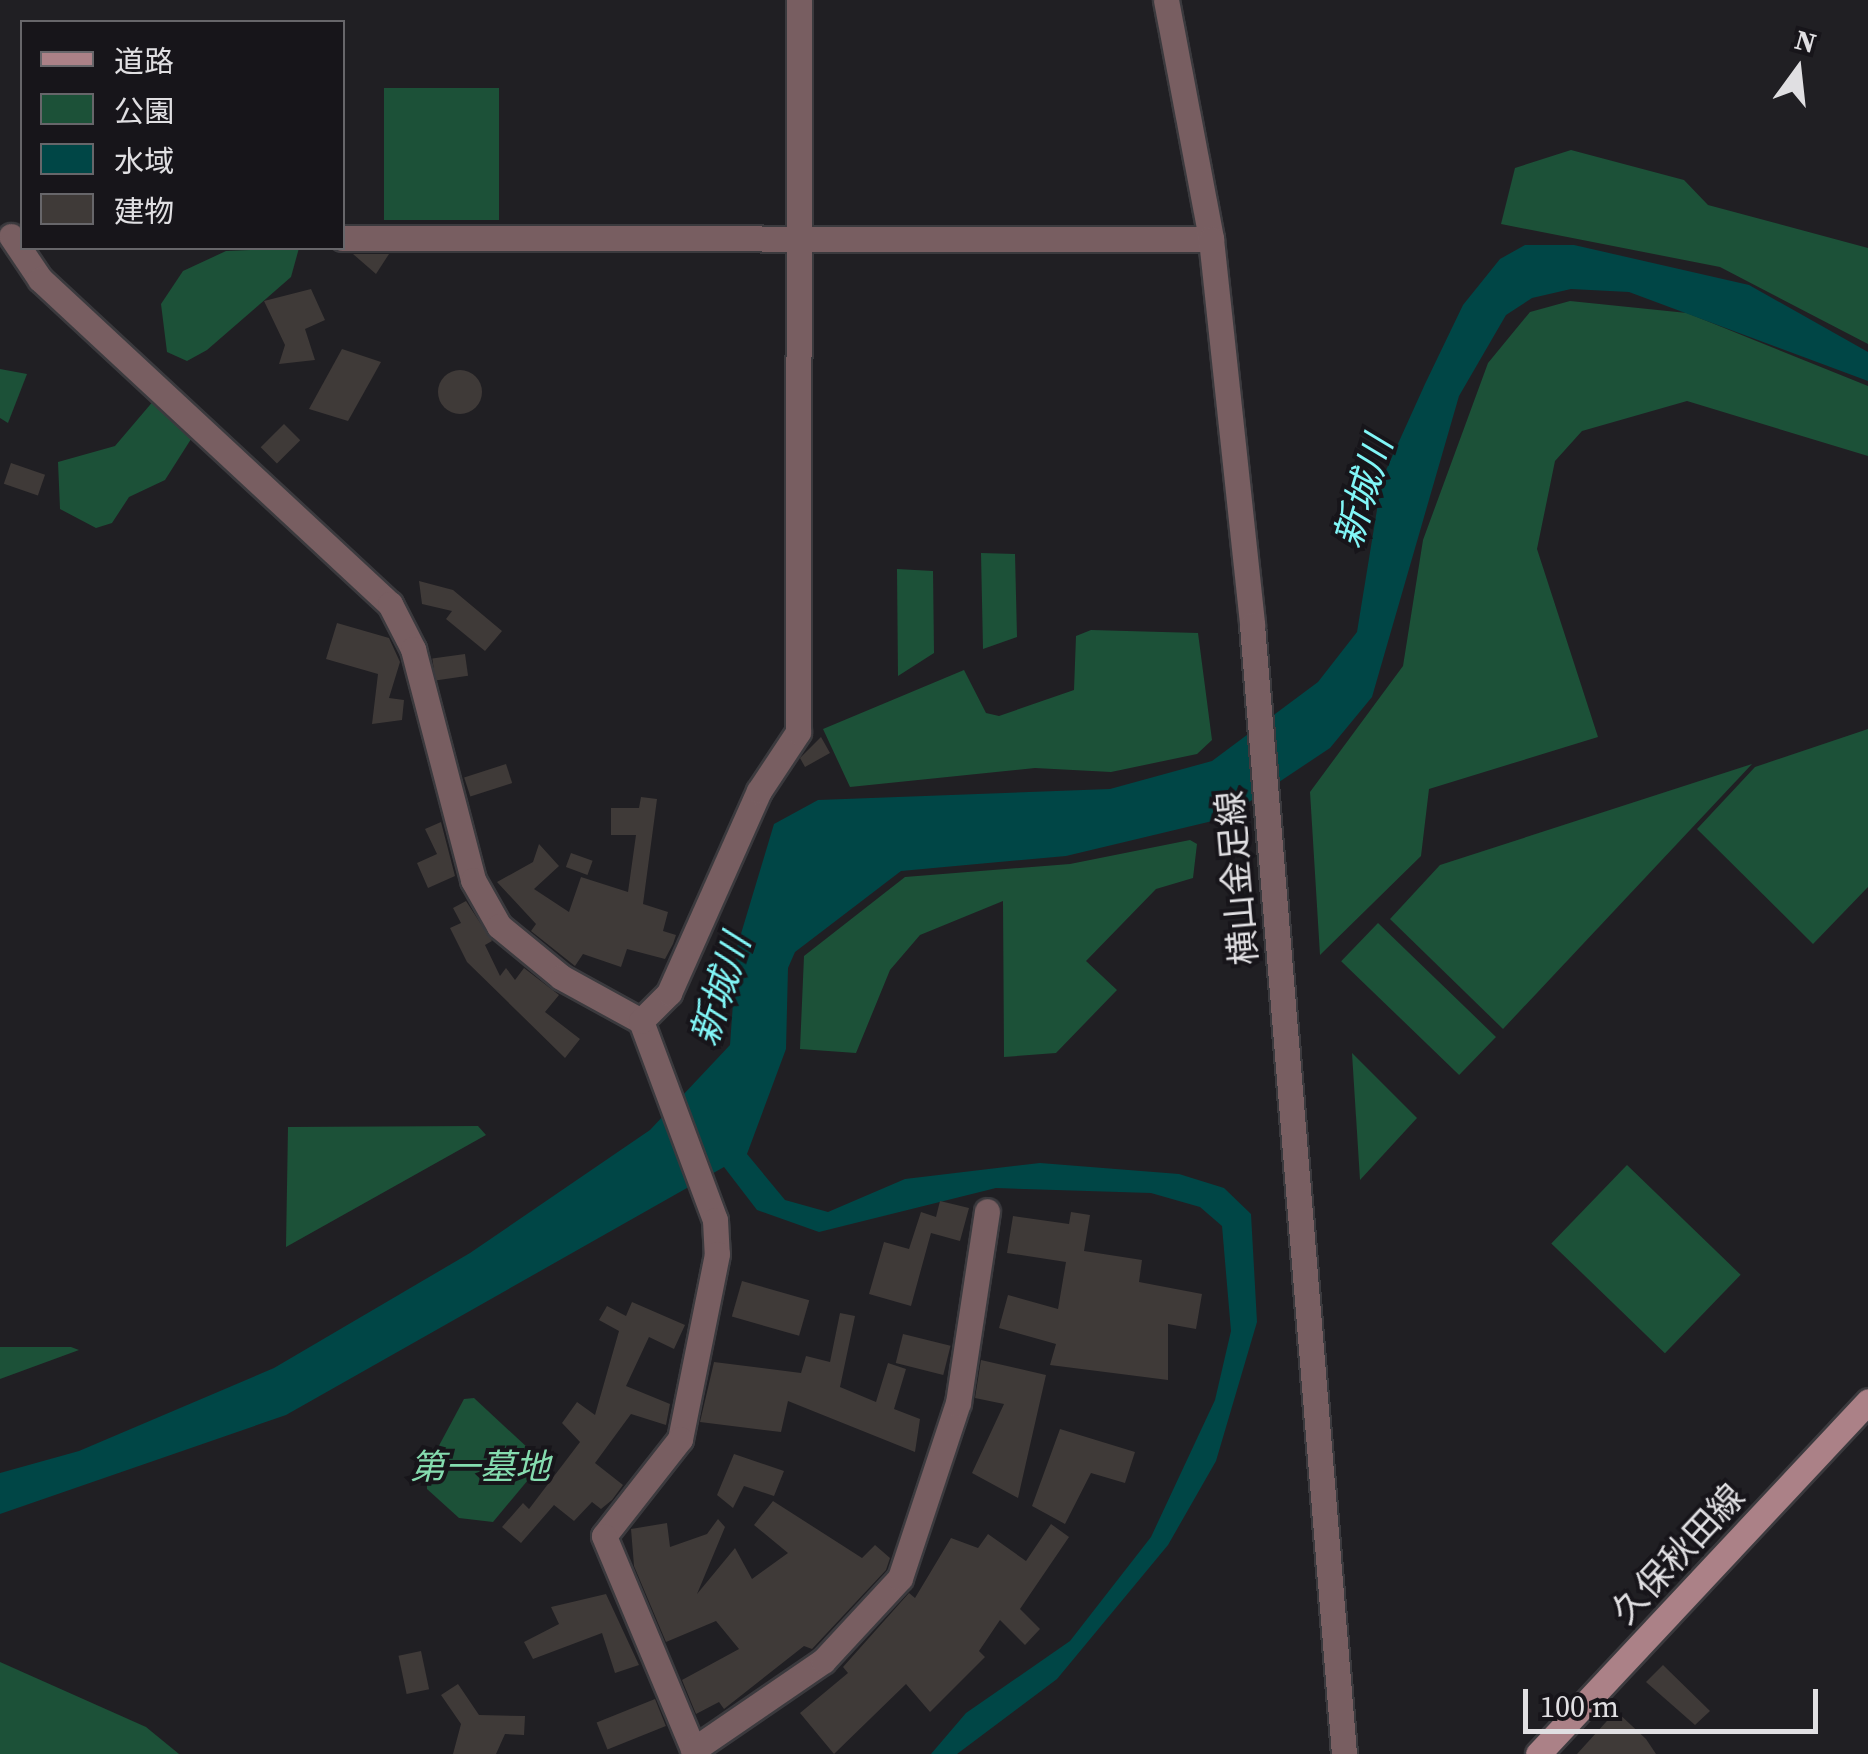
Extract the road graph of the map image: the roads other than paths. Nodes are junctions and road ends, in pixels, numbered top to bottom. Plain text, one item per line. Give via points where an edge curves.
1 (799, 0) edge
2 (1166, 0) edge
3 (799, 237) junction
4 (345, 238) edge
5 (1211, 239) junction
6 (20, 250) edge
7 (641, 1021) junction
8 (987, 1211) dead end
9 (1868, 1401) edge
10 (688, 1751) edge
11 (1344, 1754) edge
12 (1538, 1754) edge

1 - 3 street
2 - 5 street, 横山金足線
3 - 4 street
3 - 5 street
3 - 7 street via 798,732 759,791 668,993
5 - 11 street, 横山金足線 via 1252,624
6 - 7 street via 40,279 390,604 413,649 473,880 499,926 561,977
7 - 10 street via 707,1197 717,1254 680,1440 604,1536
8 - 10 street via 958,1403 900,1578 823,1661
9 - 12 main road, 久保秋田線

